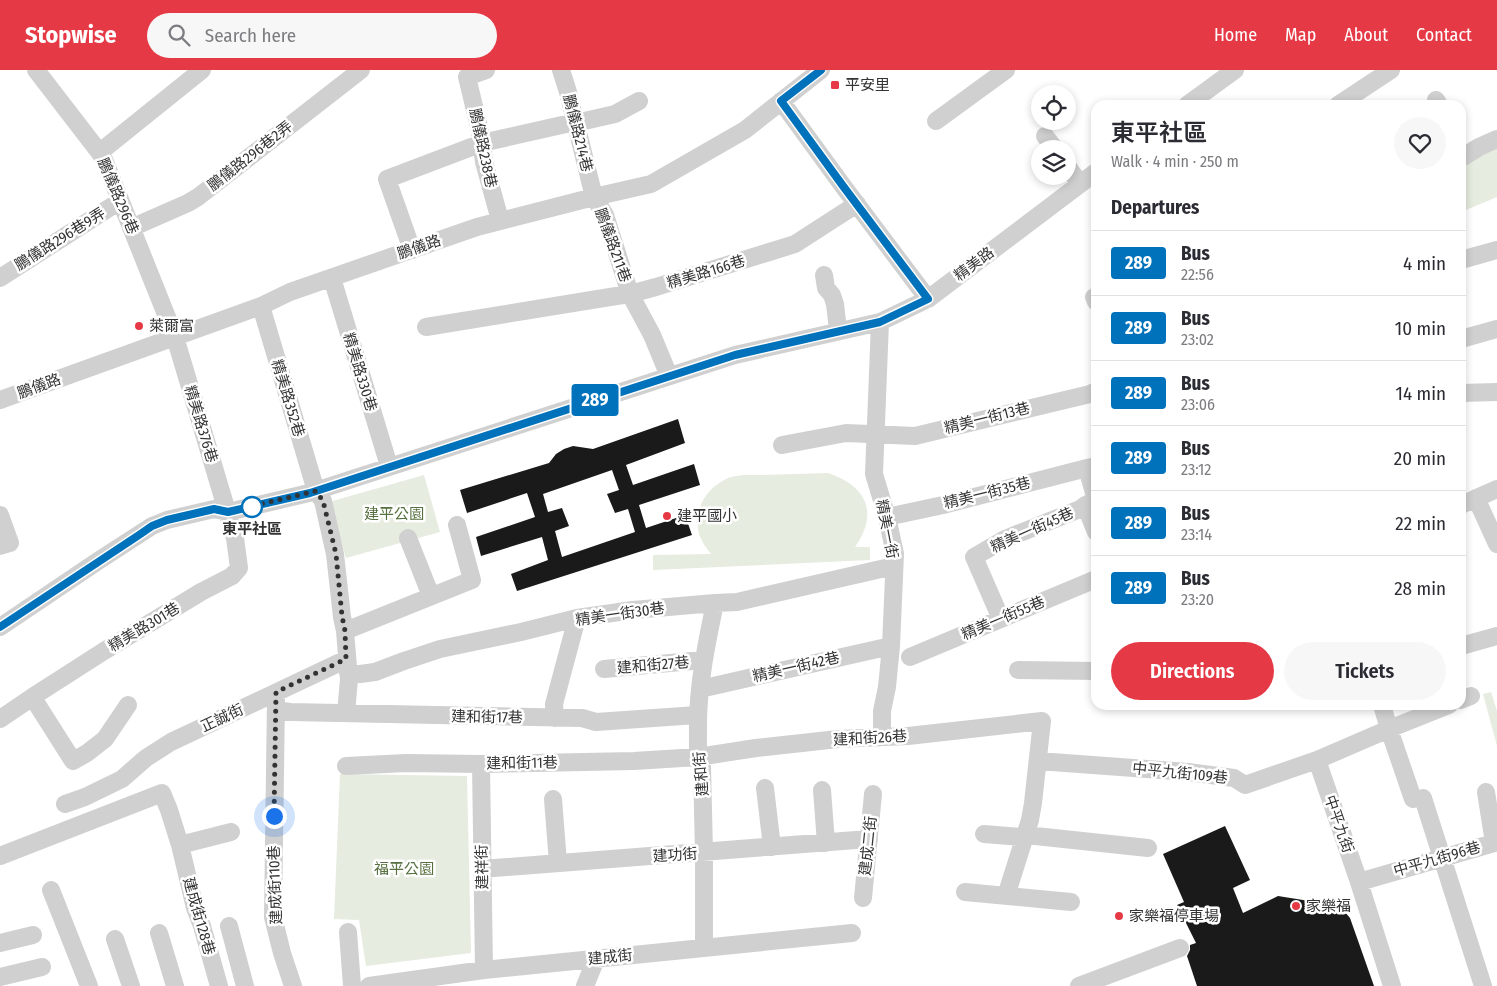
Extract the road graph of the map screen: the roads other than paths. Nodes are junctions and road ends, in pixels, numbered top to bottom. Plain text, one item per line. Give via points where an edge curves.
1 (36, 70) edge
2 (202, 70) edge
3 (361, 70) edge
4 (486, 70) edge
5 (560, 70) edge
6 (821, 70) edge
7 (1235, 70) edge
8 (1391, 70) edge
9 (998, 72) edge
10 (1194, 100) edge
11 (1346, 100) edge
12 (640, 101) dead end
13 (781, 101) junction
14 (936, 121) dead end
15 (575, 122) junction
16 (1497, 139) edge
17 (482, 143) junction
18 (100, 152) junction
19 (1466, 154) edge
20 (1091, 176) edge
21 (1076, 178) edge
22 (1080, 184) junction
23 (594, 197) junction
24 (120, 201) junction
25 (857, 204) junction
26 (500, 220) junction
27 (131, 228) junction
28 (412, 250) junction
29 (1497, 250) edge
30 (1466, 259) edge
31 (824, 275) dead end
32 (0, 278) edge
33 (332, 278) junction
34 (630, 294) junction
35 (928, 299) junction
36 (261, 306) junction
37 (880, 322) junction
38 (426, 327) dead end
39 (1497, 329) edge
40 (838, 330) junction
41 (175, 337) junction
42 (1466, 338) edge
43 (669, 376) junction
44 (1497, 392) edge
45 (1091, 393) edge
46 (1466, 393) edge
47 (0, 400) edge
48 (877, 435) junction
49 (782, 445) dead end
50 (389, 466) junction
51 (1091, 467) edge
52 (1497, 489) edge
53 (316, 491) junction
54 (1091, 501) edge
55 (1469, 501) edge
56 (228, 512) junction
57 (0, 515) edge
58 (887, 517) junction
59 (457, 525) dead end
60 (408, 538) dead end
61 (1497, 544) edge
62 (0, 546) edge
63 (894, 566) junction
64 (1091, 581) edge
65 (431, 596) junction
66 (715, 603) junction
67 (577, 618) junction
68 (1001, 619) junction
69 (0, 627) edge
70 (345, 631) junction
71 (1497, 636) edge
72 (1466, 645) edge
73 (891, 646) junction
74 (910, 657) dead end
75 (703, 660) junction
76 (347, 666) junction
77 (604, 669) dead end
78 (1018, 670) dead end
79 (1091, 671) edge
80 (700, 689) junction
81 (276, 692) junction
82 (33, 698) junction
83 (128, 705) dead end
84 (276, 710) junction
85 (1383, 710) edge
86 (1436, 710) edge
87 (346, 713) junction
88 (697, 715) junction
89 (555, 718) junction
90 (0, 719) edge
91 (1389, 729) junction
92 (882, 737) junction
93 (698, 756) junction
94 (1317, 760) junction
95 (1038, 761) junction
96 (481, 764) junction
97 (346, 766) dead end
98 (105, 787) junction
99 (765, 788) dead end
100 (822, 790) dead end
101 (1486, 792) dead end
102 (874, 794) dead end
103 (553, 799) dead end
104 (65, 804) dead end
105 (114, 812) junction
106 (231, 832) dead end
107 (984, 834) dead end
108 (1026, 835) junction
109 (868, 839) junction
110 (826, 843) junction
111 (180, 845) junction
112 (772, 847) junction
113 (1148, 848) dead end
114 (704, 852) junction
115 (0, 856) edge
116 (1443, 858) junction
117 (558, 863) junction
118 (482, 869) junction
119 (1359, 882) junction
120 (51, 890) dead end
121 (964, 892) dead end
122 (1006, 896) junction
123 (863, 898) dead end
124 (1071, 902) dead end
125 (229, 926) dead end
126 (348, 932) dead end
127 (159, 933) dead end
128 (852, 933) dead end
129 (33, 935) dead end
130 (115, 939) dead end
131 (0, 943) edge
132 (704, 947) junction
133 (1180, 948) dead end
134 (596, 959) junction
135 (42, 967) dead end
136 (484, 970) junction
137 (0, 977) edge
138 (89, 986) edge
139 (131, 986) edge
140 (175, 986) edge
141 (219, 986) edge
142 (245, 986) edge
143 (293, 986) edge
144 (352, 986) edge
145 (369, 986) edge
146 (585, 986) edge
147 (1079, 986) edge
148 (1392, 986) edge
149 (1483, 986) edge

1 - 18 street, 鵬儀路296巷
2 - 18 street
3 - 27 street, 鵬儀路296巷2弄 via 198,197
4 - 17 street, 鵬儀路238巷 via 467,77
5 - 15 street, 鵬儀路214巷
6 - 13 street, 鵬儀路
7 - 10 street
8 - 11 street
9 - 14 street
12 - 15 street via 615,114
13 - 23 street, 鵬儀路 via 745,130 651,184
13 - 25 street
15 - 17 street
15 - 23 street, 鵬儀路214巷
16 - 19 street
17 - 26 street, 鵬儀路238巷
17 - 28 street via 387,179
18 - 24 street, 鵬儀路296巷
20 - 22 street, 精美路
21 - 22 street
22 - 35 street, 精美路
23 - 26 street, 鵬儀路
23 - 34 street, 鵬儀路211巷 via 605,215
24 - 27 street, 鵬儀路296巷
24 - 32 street, 鵬儀路296巷9弄
25 - 34 street, 精美路166巷 via 795,244
25 - 35 street
26 - 28 street, 鵬儀路
27 - 41 street, 鵬儀路296巷
28 - 33 street, 鵬儀路
29 - 30 street
31 - 40 street via 826,288 835,304
33 - 36 street, 鵬儀路
33 - 50 street, 精美路330巷
34 - 38 street, 精美路166巷
34 - 43 street, 鵬儀路211巷
35 - 37 street, 精美路
36 - 41 street, 鵬儀路
36 - 53 street, 精美路352巷
37 - 40 street, 精美路
37 - 48 street, 精美一街
39 - 42 street
40 - 43 street, 精美路 via 735,355
41 - 47 street, 鵬儀路
41 - 56 street, 精美路376巷
43 - 50 street, 精美路
44 - 46 street
45 - 48 street, 精美一街13巷 via 915,436
48 - 49 street, 精美一街13巷 via 846,433
48 - 58 street, 精美一街 via 874,474
50 - 53 street, 精美路
51 - 58 street, 精美一街35巷
52 - 55 street
53 - 56 street, 精美路
53 - 70 street, 精美路352巷 via 323,501 336,554
54 - 68 street, 精美一街45巷 via 1005,539 974,557
55 - 61 street
56 - 69 street, 精美路 via 214,509 152,526
56 - 82 street, 精美路301巷 via 240,568 232,576 158,618
57 - 62 street via 10,544
58 - 63 street, 精美一街 via 895,554
59 - 65 street via 472,580
60 - 65 street
63 - 66 street, 精美一街30巷 via 738,602
63 - 73 street, 精美一街
64 - 68 street, 精美一街55巷
65 - 70 street
66 - 67 street, 精美一街30巷
66 - 75 street, 建和街
67 - 76 street, 精美一街30巷 via 440,649 375,672 360,674
67 - 89 street via 554,704
68 - 74 street, 精美一街55巷
70 - 76 street, 精美路352巷
71 - 72 street
73 - 80 street, 精美一街42巷
73 - 92 street, 精美一街 via 882,711
75 - 77 street, 建和街27巷
75 - 80 street, 建和街
76 - 81 street, 正誠街
76 - 87 street, 精美路352巷
78 - 79 street
80 - 88 street, 建和街
81 - 84 street, 建成街110巷
81 - 98 street, 正誠街 via 171,742 122,779
82 - 83 street via 73,761 105,739
82 - 90 street, 精美路301巷
84 - 87 street, 建和街17巷
84 - 143 street, 建成街110巷 via 273,917
85 - 91 street
86 - 91 street
87 - 89 street, 建和街17巷
88 - 89 street, 建和街17巷 via 596,722 582,718
88 - 93 street, 建和街
91 - 94 street
91 - 116 street
92 - 93 street, 建和街26巷
92 - 95 street, 建和街26巷 via 1042,721
93 - 96 street, 建和街11巷
93 - 114 street, 建和街 via 702,767
94 - 95 street, 中平九街109巷 via 1245,785 1234,778 1188,772
94 - 119 street, 中平九街
95 - 108 street
96 - 97 street, 建和街11巷
96 - 118 street, 建祥街
98 - 104 street, 正誠街
98 - 105 street
99 - 112 street
100 - 110 street
101 - 116 street, 中平九街96巷 via 1494,843
102 - 109 street, 建成二街
103 - 117 street
105 - 111 street, 建成街128巷 via 162,793
105 - 115 street
106 - 111 street
107 - 108 street
108 - 113 street
108 - 122 street
109 - 110 street, 建功街
109 - 123 street, 建成二街
110 - 112 street, 建功街
111 - 141 street, 建成街128巷
112 - 114 street, 建功街
114 - 117 street, 建功街
114 - 132 street, 建和街
116 - 119 street, 中平九街96巷
116 - 149 street
117 - 118 street, 建功街
118 - 136 street, 建祥街
119 - 148 street, 中平九街
120 - 138 street
121 - 122 street
122 - 124 street
125 - 142 street
126 - 144 street
127 - 140 street
128 - 132 street, 建成街
129 - 131 street
130 - 139 street
132 - 134 street, 建成街
133 - 147 street
134 - 136 street, 建成街
134 - 146 street
135 - 137 street
136 - 145 street, 建成街

